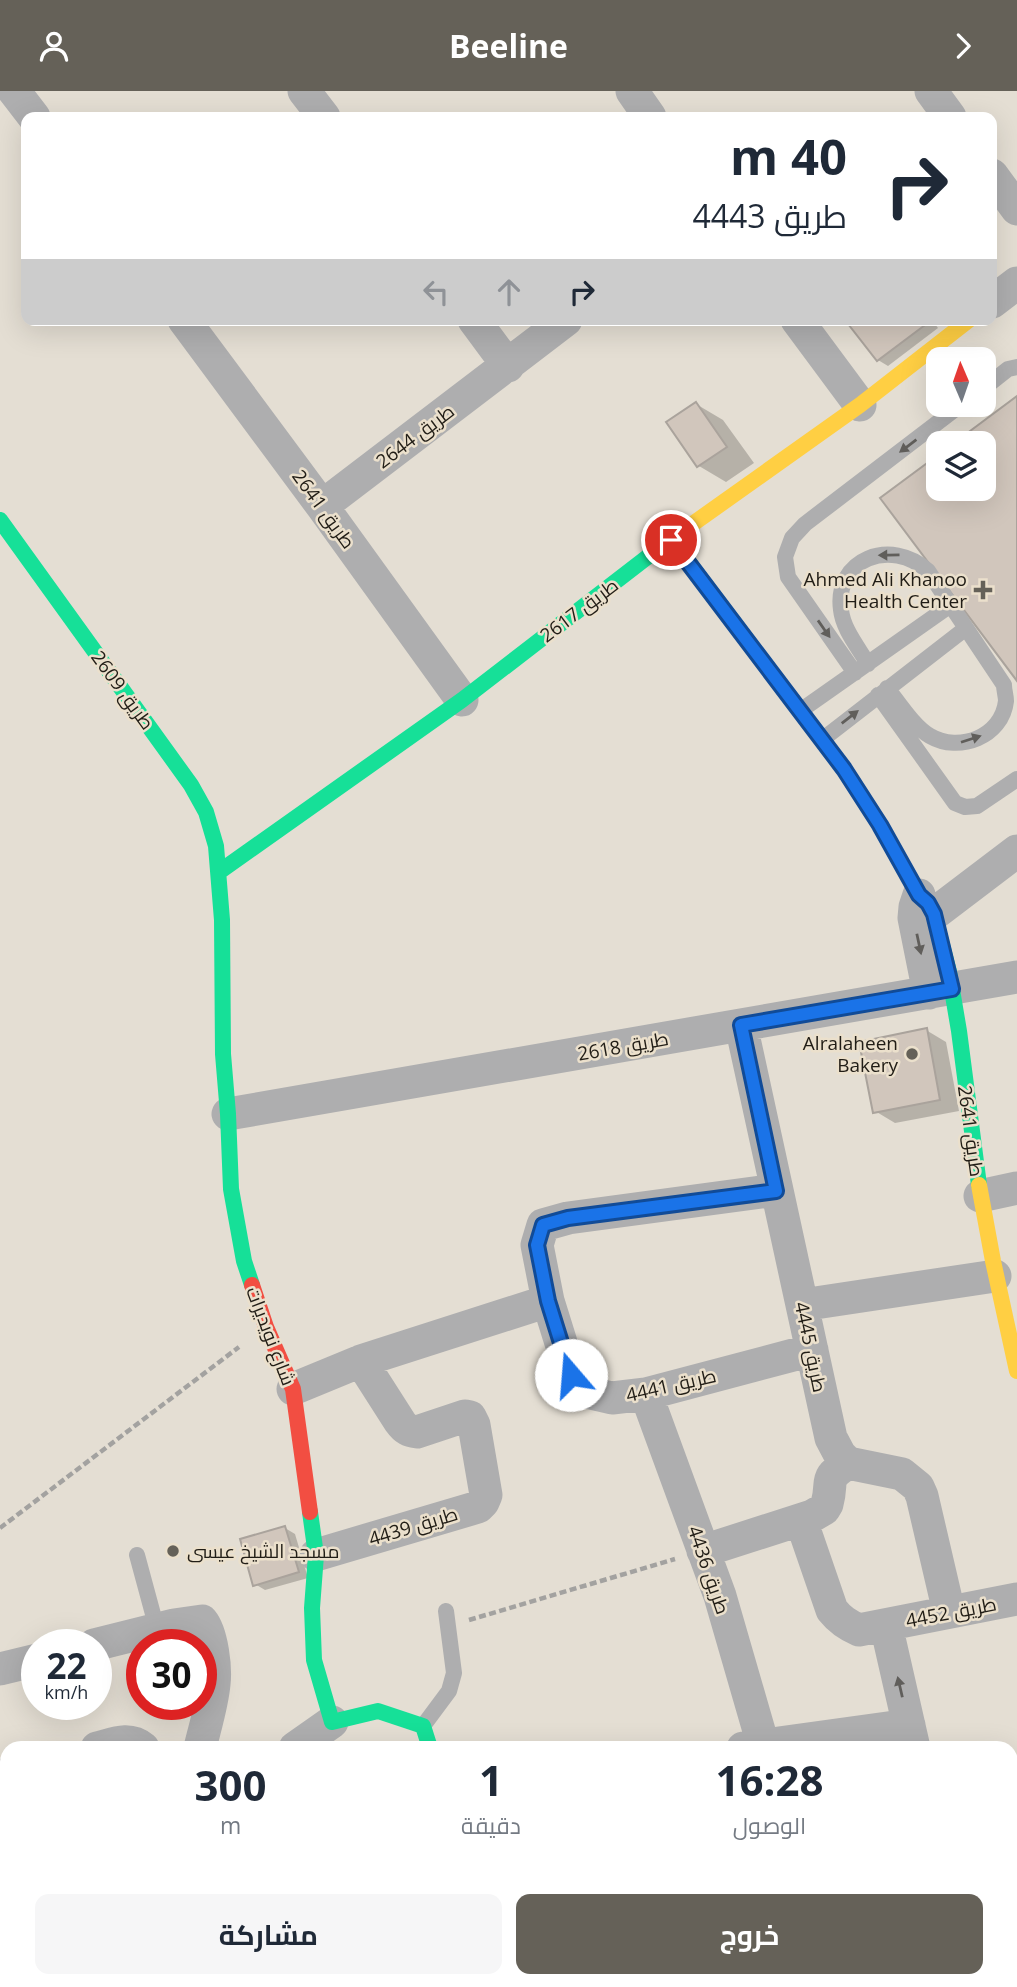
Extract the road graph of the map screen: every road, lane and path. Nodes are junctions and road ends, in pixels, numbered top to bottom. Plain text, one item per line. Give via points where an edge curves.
1 (14, 91) edge
2 (304, 91) edge
3 (632, 91) edge
4 (931, 91) edge
5 (30, 112) edge
6 (320, 112) edge
7 (647, 112) edge
8 (946, 112) edge
9 (997, 183) edge
10 (1017, 209) edge
11 (1017, 283) edge
12 (997, 298) edge
13 (188, 326) edge
14 (478, 326) edge
15 (558, 326) edge
16 (801, 326) edge
17 (961, 326) edge
18 (508, 366) junction
19 (1017, 367) edge
20 (996, 378) edge
21 (860, 405) junction
22 (945, 417) edge
23 (322, 506) junction
24 (0, 520) edge
25 (671, 540) junction
26 (945, 609) dead end
27 (961, 632) dead end
28 (862, 668) junction
29 (882, 692) junction
30 (462, 700) junction
31 (800, 711) junction
32 (822, 739) junction
33 (1017, 779) edge
34 (1017, 851) edge
35 (219, 872) junction
36 (927, 905) junction
37 (1017, 977) edge
38 (941, 991) junction
39 (741, 1025) junction
40 (228, 1114) junction
41 (1017, 1188) edge
42 (776, 1191) junction
43 (980, 1196) junction
44 (995, 1276) junction
45 (548, 1301) junction
46 (802, 1305) junction
47 (266, 1327) junction
48 (812, 1350) junction
49 (360, 1361) junction
50 (1017, 1371) edge
51 (293, 1389) junction
52 (646, 1394) junction
53 (848, 1462) junction
54 (801, 1520) junction
55 (0, 1528) edge
56 (703, 1551) junction
57 (137, 1555) dead end
58 (316, 1555) junction
59 (1017, 1599) edge
60 (949, 1612) junction
61 (447, 1619) joint
62 (886, 1625) junction
63 (157, 1629) joint
64 (208, 1629) edge
65 (21, 1664) edge
66 (0, 1669) edge
67 (206, 1720) edge
68 (332, 1722) junction
69 (423, 1726) junction
70 (912, 1736) edge
71 (201, 1741) edge
72 (305, 1741) edge
73 (428, 1741) edge
74 (756, 1741) edge
75 (842, 1741) edge

1 - 5 street
2 - 6 street
3 - 7 street
4 - 8 street
9 - 10 street
11 - 12 street
13 - 23 street, طريق 2641
14 - 18 street
15 - 18 street, طريق 2644
16 - 21 street
17 - 21 street, طريق 2617
18 - 23 street, طريق 2644
19 - 20 lane
21 - 25 street, طريق 2617
22 -> 28 lane via 805,524 792,538 785,557 788,577
23 - 30 street, طريق 2641
24 - 35 street, طريق 2609 via 191,785 206,812
25 - 30 street, طريق 2617
25 - 31 street
26 - 28 lane
27 - 29 lane
29 -> 28 lane via 929,736 952,743 988,733 1006,701 1004,685 928,571 919,562 895,554 859,563 841,595 843,620
28 - 31 lane
32 -> 29 lane
29 - 33 lane via 955,803 977,806
30 - 35 street, طريق 2617
31 - 32 street
32 - 36 street
34 - 36 street
35 - 40 street, شارع نويديرات
36 - 38 street, طريق 2641 via 915,907 914,918
37 - 38 street, طريق 2618
38 - 39 street, طريق 2618
38 - 43 street, طريق 2641
39 - 40 street, طريق 2618
39 - 42 street, طريق 4445
40 - 47 street, شارع نويديرات via 231,1189 244,1261
41 - 43 street
42 - 45 street, طريق 4441 via 543,1225 537,1245
42 - 46 street, طريق 4445
43 - 44 street, طريق 2641
44 - 46 street
44 - 50 street, طريق 2641
45 - 49 street
45 - 52 street, طريق 4441 via 571,1375 586,1392 612,1398
46 - 48 street, طريق 4445
47 - 51 street, شارع نويديرات
47 - 55 path
48 - 52 street, طريق 4441
48 - 53 street, طريق 4445 via 831,1438
49 - 51 street
49 - 58 street, طريق 4439 via 404,1428 418,1432 470,1417 486,1495 478,1507
51 - 58 street, شارع نويديرات
52 - 56 street, طريق 4436
53 - 54 street via 832,1474 824,1509
53 - 60 street via 902,1474 918,1487
54 - 56 street
54 - 62 street, طريق 4452 via 839,1619 859,1630
56 - 61 path
56 - 74 street, طريق 4436 via 720,1596
57 - 63 lane
58 - 68 street, شارع نويديرات via 314,1660
59 - 60 street, طريق 4452
60 - 62 street, طريق 4452
61 - 69 lane via 454,1673 449,1691
70 -> 62 street
63 - 64 street via 191,1621 202,1621
65 - 66 street
67 - 71 street
68 - 69 street via 378,1711
68 - 72 street
69 - 73 street
70 - 75 street

